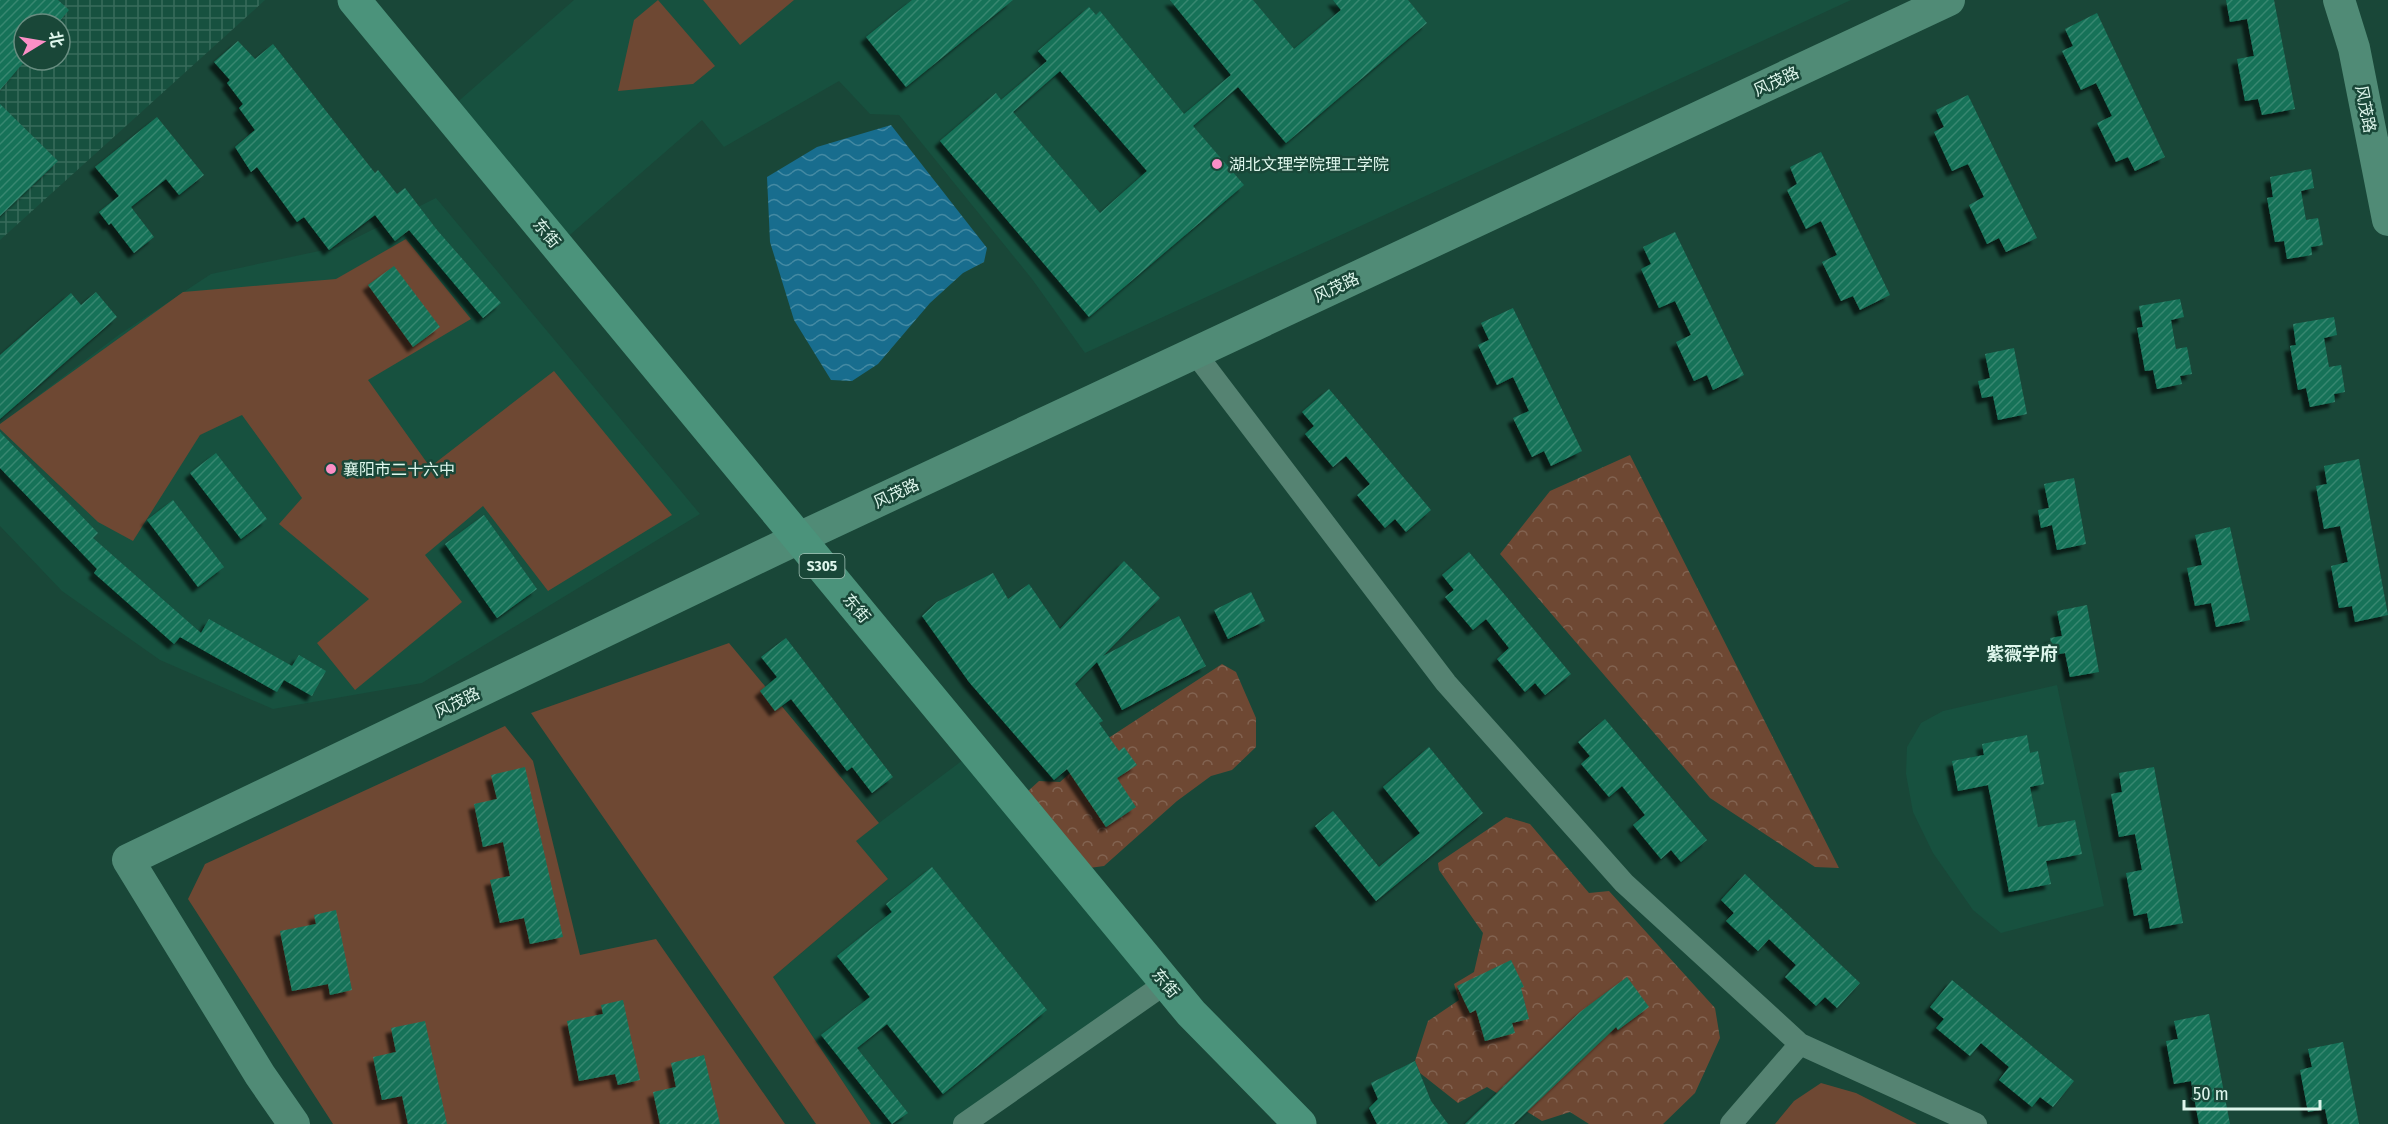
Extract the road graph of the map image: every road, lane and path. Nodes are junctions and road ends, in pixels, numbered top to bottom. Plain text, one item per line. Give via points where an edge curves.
1 (354, 0) edge
2 (1949, 0) edge
3 (2339, 0) edge
4 (2388, 220) edge
5 (1195, 353) junction
6 (799, 538) junction
7 (1166, 983) junction
8 (1800, 1044) junction
9 (294, 1124) edge
10 (963, 1124) edge
11 (1300, 1124) edge
12 (1731, 1124) edge
13 (1976, 1124) edge

1 - 6 main road, 东街 / S305
2 - 5 street, 风茂路
3 - 4 street, 风茂路 via 2354,48
5 - 6 street, 风茂路
5 - 8 street via 1446,683 1624,883
6 - 7 main road, 东街 / S305
6 - 9 street, 风茂路 via 128,860
7 - 10 street
7 - 11 main road, 东街 / S305
8 - 12 street
8 - 13 street

